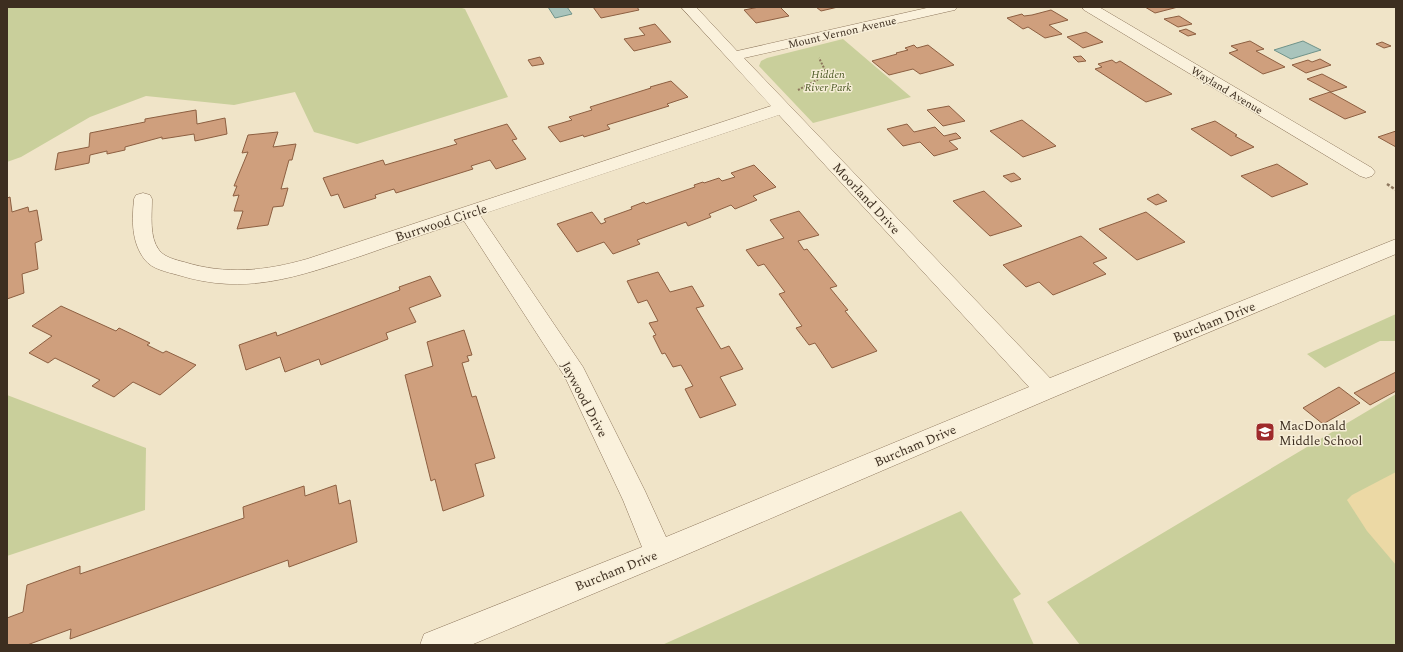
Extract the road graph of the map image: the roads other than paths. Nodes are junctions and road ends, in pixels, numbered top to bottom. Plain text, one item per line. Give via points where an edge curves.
1 (688, 7) edge
2 (950, 7) edge
3 (1089, 7) edge
4 (734, 56) junction
5 (778, 102) junction
6 (1366, 172) dead end
7 (143, 199) dead end
8 (469, 213) junction
9 (1396, 246) edge
10 (1046, 390) junction
11 (659, 553) junction
12 (435, 645) edge

1 - 4 street, Moorland Drive
2 - 4 street, Mount Vernon Avenue
3 - 6 street, Wayland Avenue
4 - 5 street, Moorland Drive
5 - 8 street, Burrwood Circle
5 - 10 street, Moorland Drive
7 - 8 street, Burrwood Circle via 142,230 152,256 191,272 219,278 254,278 285,273
8 - 11 street, Jaywood Drive via 575,373
9 - 10 street, Burcham Drive
10 - 11 street, Burcham Drive
11 - 12 street, Burcham Drive

